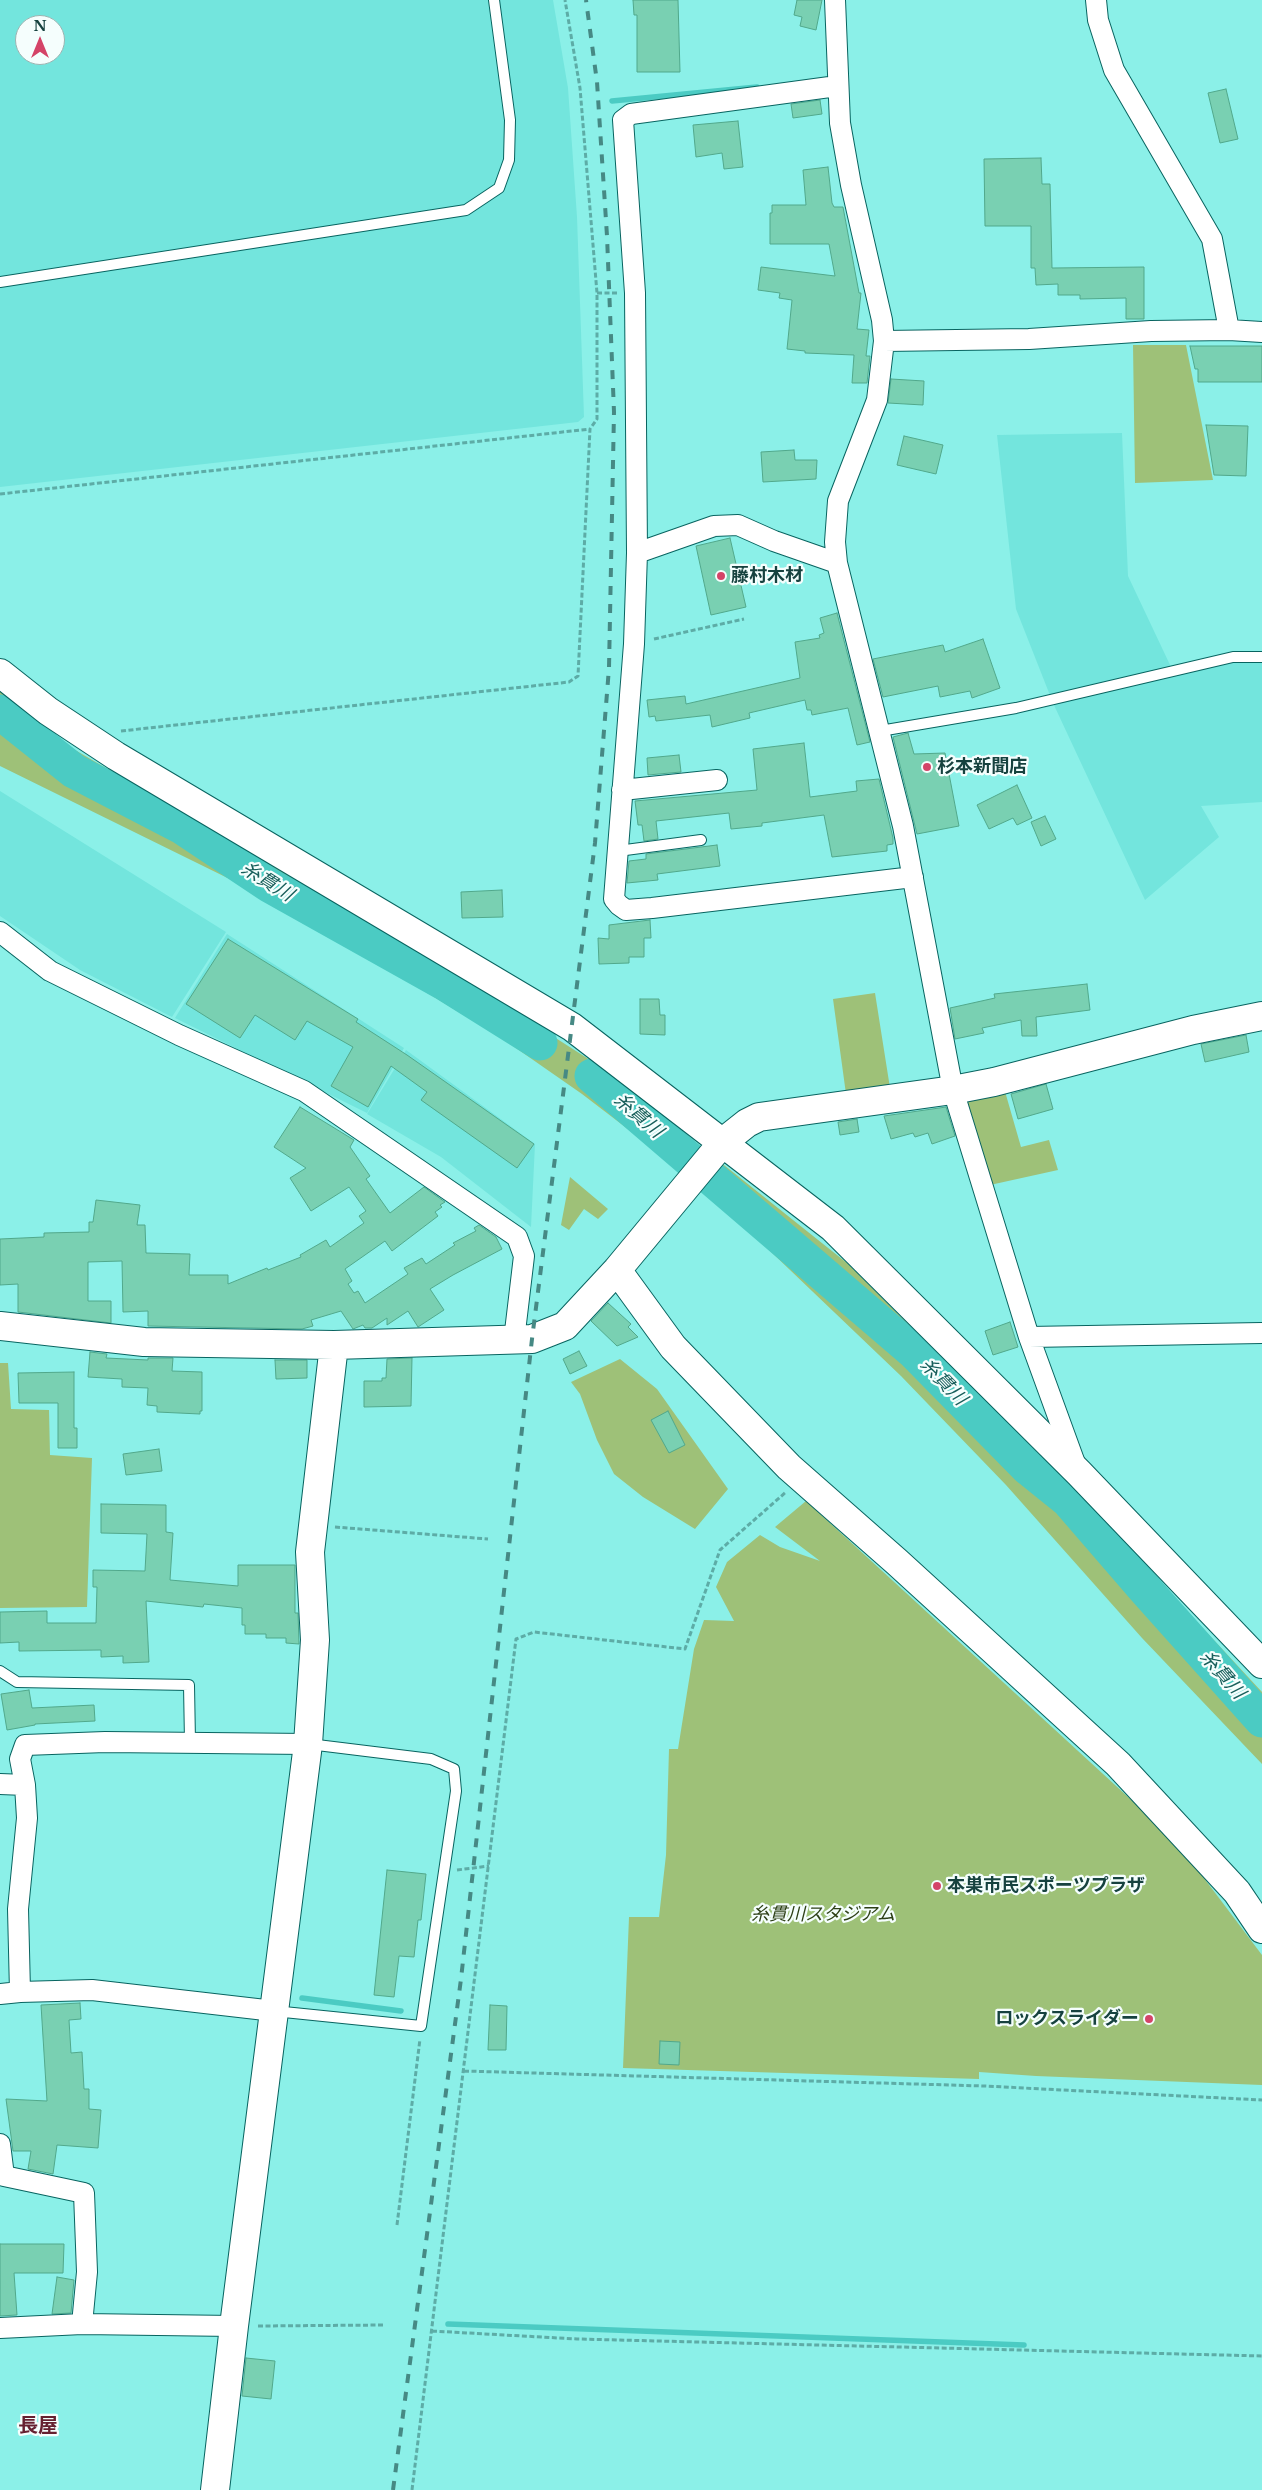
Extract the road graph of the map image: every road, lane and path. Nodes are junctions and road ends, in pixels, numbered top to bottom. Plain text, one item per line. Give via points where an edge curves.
1 (494, 0) edge
2 (565, 0) edge
3 (835, 0) edge
4 (1096, 0) edge
5 (838, 86) junction
6 (0, 282) edge
7 (1229, 330) junction
8 (1262, 332) edge
9 (884, 341) junction
10 (590, 429) junction
11 (0, 494) edge
12 (637, 553) junction
13 (837, 563) junction
14 (744, 619) dead end
15 (634, 644) junction
16 (1262, 657) edge
17 (0, 673) edge
18 (119, 731) dead end
19 (880, 731) junction
20 (717, 780) dead end
21 (622, 790) junction
22 (701, 840) dead end
23 (618, 851) junction
24 (913, 877) junction
25 (0, 932) edge
26 (1262, 1016) edge
27 (953, 1090) junction
28 (719, 1148) junction
29 (616, 1270) junction
30 (0, 1326) edge
31 (1262, 1333) edge
32 (1028, 1337) junction
33 (514, 1340) junction
34 (334, 1345) junction
35 (1079, 1472) junction
36 (801, 1479) junction
37 (314, 1525) junction
38 (488, 1539) dead end
39 (1262, 1664) edge
40 (0, 1671) edge
41 (190, 1742) junction
42 (308, 1744) junction
43 (0, 1784) edge
44 (25, 1785) junction
45 (488, 1866) junction
46 (443, 1872) junction
47 (1262, 1929) edge
48 (20, 1992) junction
49 (0, 1994) edge
50 (274, 2011) junction
51 (422, 2026) junction
52 (464, 2071) junction
53 (1262, 2100) edge
54 (0, 2144) edge
55 (397, 2225) dead end
56 (82, 2324) junction
57 (384, 2325) dead end
58 (234, 2326) junction
59 (0, 2328) edge
60 (432, 2331) junction
61 (1262, 2356) edge
62 (216, 2490) edge
63 (412, 2490) edge

1 - 6 lane via 510,120 509,160 500,188 466,210
2 - 10 path via 580,88 597,293 597,419
3 - 5 street
4 - 7 street via 1098,20 1114,70 1212,239
5 - 9 street via 840,123 851,185
5 - 12 street via 632,114 624,120 635,293
7 - 8 street
7 - 9 street via 1029,339
9 - 13 street via 877,400 838,501
10 - 11 path
10 - 18 path via 578,676 569,682
12 - 13 street via 714,526 738,525
12 - 15 street
13 - 19 street
14 - 15 path
15 - 21 street
16 - 19 lane via 1233,658 1016,708
17 - 28 street via 81,734 572,1027
19 - 24 street
20 - 21 street
21 - 23 street
22 - 23 lane
23 - 24 street via 614,899 626,910
24 - 27 street
25 - 33 street via 50,971 179,1035 304,1091 517,1237 524,1256
26 - 27 street
27 - 28 street via 759,1117 747,1123
27 - 32 street
28 - 29 street
28 - 35 street via 834,1228
29 - 33 street via 565,1326 532,1339
29 - 36 street via 673,1347
30 - 34 street via 144,1342
31 - 32 street
32 - 35 street
33 - 34 street
34 - 37 street
35 - 39 street
36 - 45 path via 720,1550 686,1649 534,1632 516,1639
36 - 47 street via 1118,1764 1237,1892
37 - 38 path
37 - 42 street via 310,1552 315,1640
40 - 41 lane via 17,1682 189,1685
41 - 42 street
41 - 44 street via 25,1745 20,1759
42 - 46 lane via 431,1759 454,1769 456,1791
42 - 50 street
43 - 44 street
44 - 48 street via 27,1818 18,1909
45 - 46 path
45 - 52 path
46 - 51 lane
48 - 49 street
48 - 50 street via 92,1990
50 - 51 lane
50 - 58 street
51 - 55 path
52 - 53 path via 984,2086
52 - 60 path
54 - 56 street via 4,2176 84,2193 87,2272
56 - 58 street
56 - 59 street
57 - 58 path
58 - 62 street
60 - 61 path via 577,2339
60 - 63 path

